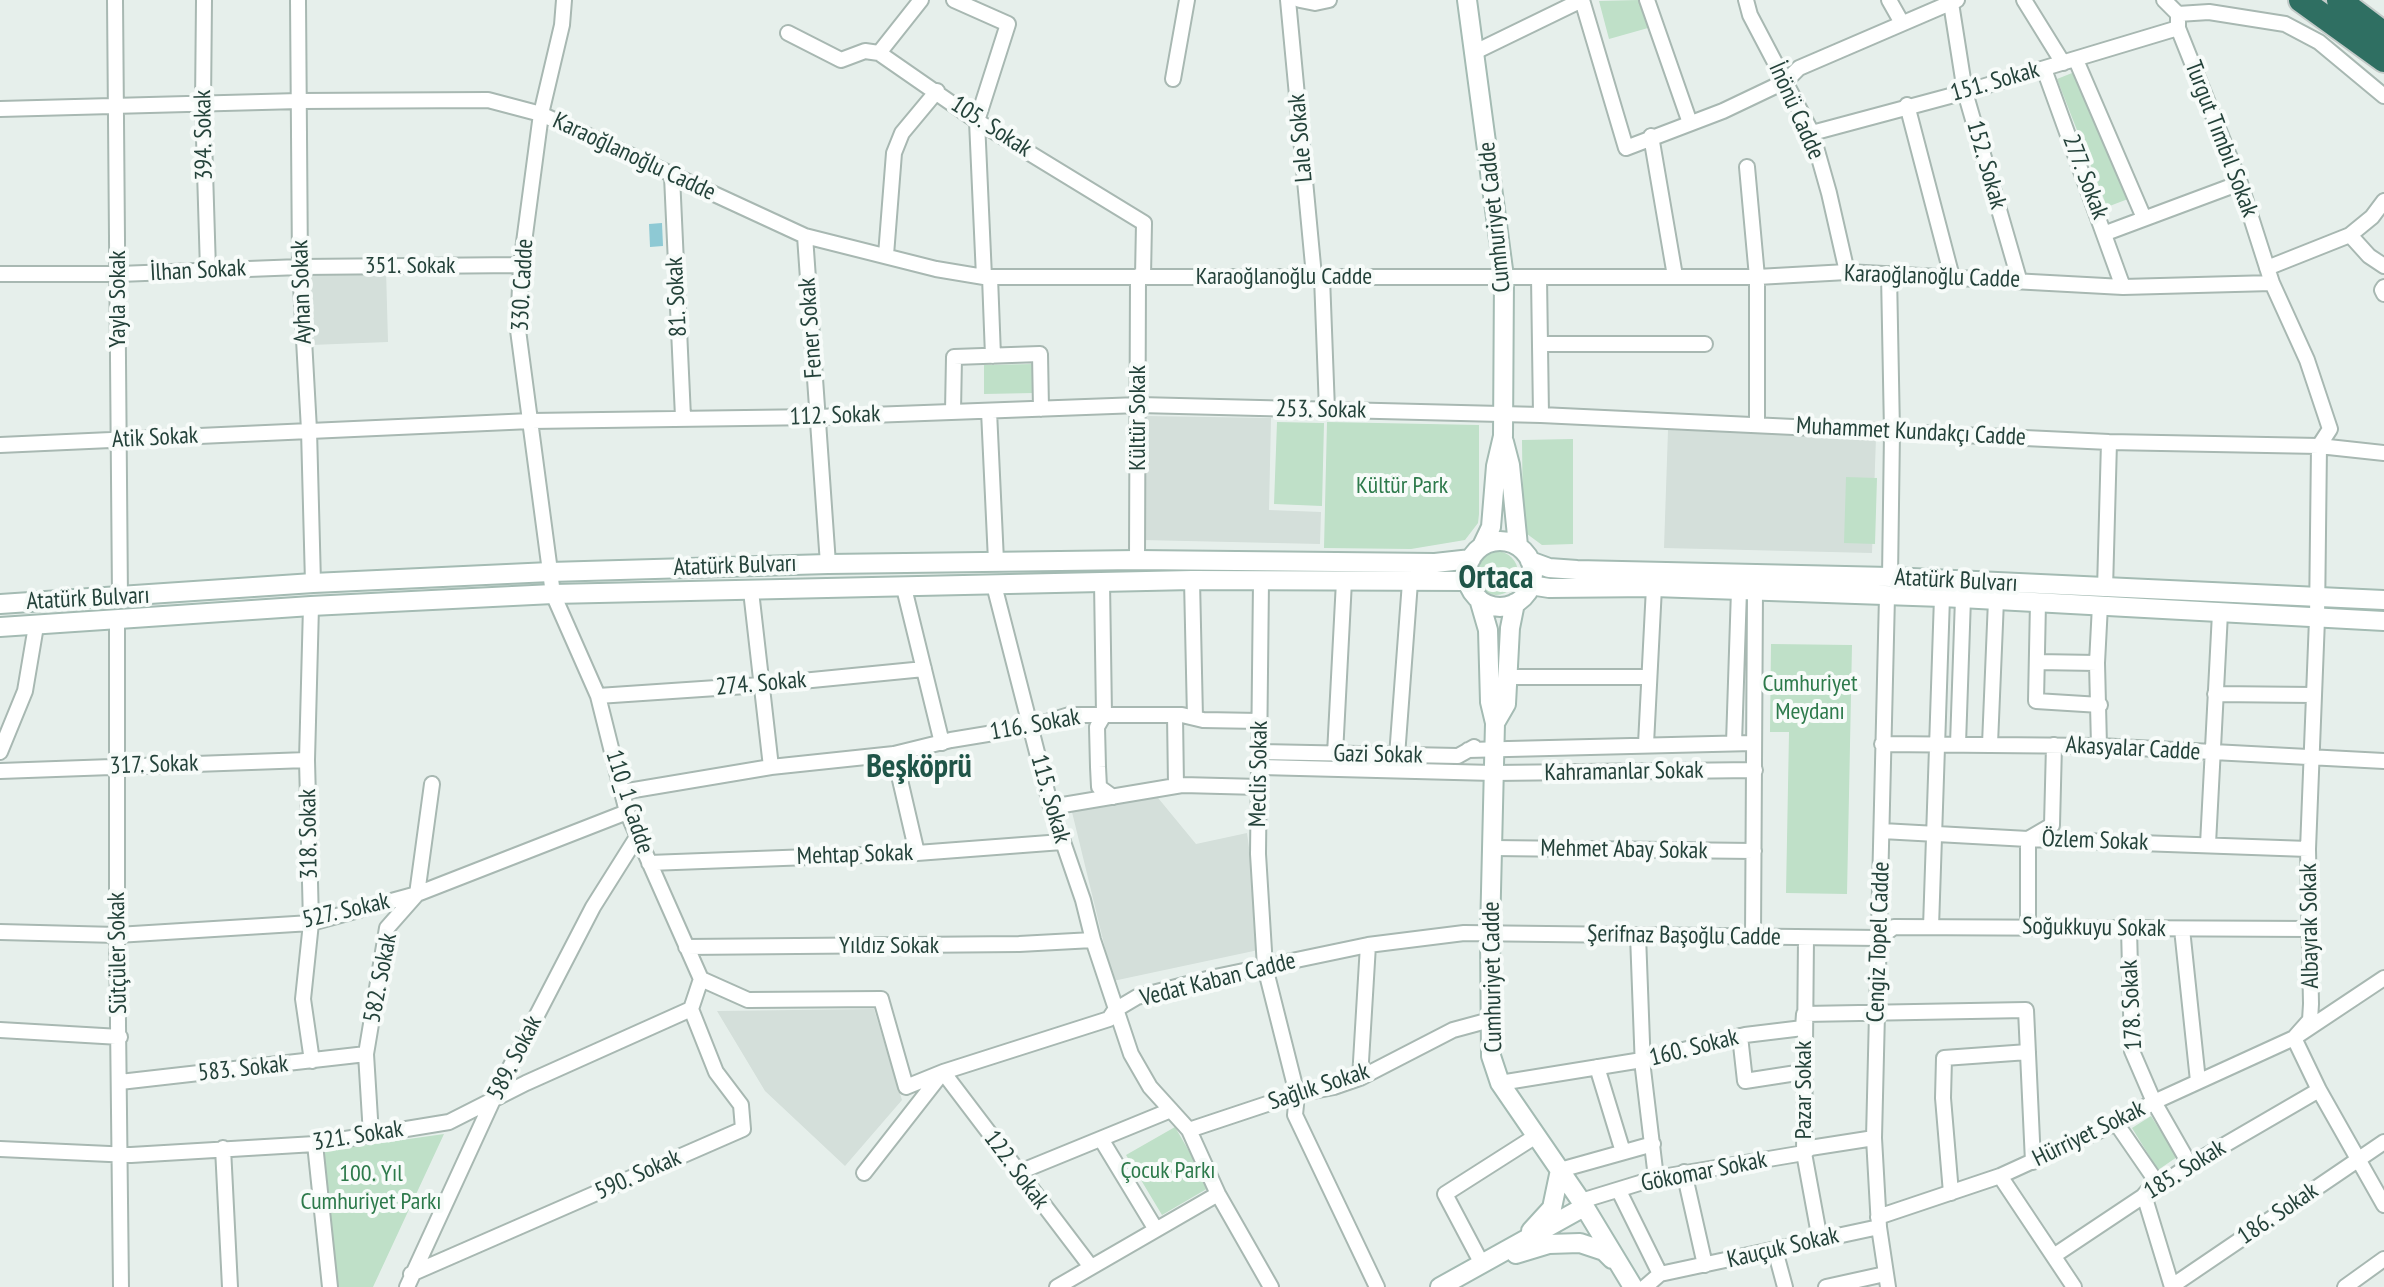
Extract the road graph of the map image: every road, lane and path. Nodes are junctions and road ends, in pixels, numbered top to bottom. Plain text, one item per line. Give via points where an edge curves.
1 (115, 0) edge
2 (204, 0) edge
3 (298, 0) edge
4 (564, 0) edge
5 (921, 0) edge
6 (954, 0) edge
7 (1187, 0) edge
8 (1288, 0) edge
9 (1467, 0) edge
10 (1582, 0) edge
11 (1647, 0) edge
12 (1746, 0) edge
13 (1889, 0) edge
14 (2024, 0) edge
15 (2164, 0) edge
16 (2301, 0) edge
17 (2339, 0) edge
18 (1954, 1) edge
19 (2178, 21) junction
20 (1902, 23) junction
21 (788, 33) dead end
22 (2384, 34) edge
23 (1475, 52) junction
24 (879, 53) junction
25 (2384, 60) edge
26 (2070, 61) junction
27 (2044, 69) junction
28 (1173, 79) dead end
29 (1786, 81) junction
30 (937, 91) junction
31 (1965, 92) junction
32 (2384, 96) edge
33 (299, 101) junction
34 (115, 105) junction
35 (203, 105) junction
36 (1907, 105) junction
37 (0, 109) edge
38 (541, 114) junction
39 (977, 121) junction
40 (1690, 123) junction
41 (1812, 133) junction
42 (1651, 136) junction
43 (1747, 167) dead end
44 (672, 176) junction
45 (2240, 183) junction
46 (2384, 201) edge
47 (2144, 218) junction
48 (2106, 233) junction
49 (2350, 235) junction
50 (805, 236) junction
51 (886, 255) junction
52 (521, 265) junction
53 (2384, 266) edge
54 (300, 267) junction
55 (208, 270) junction
56 (1847, 272) junction
57 (0, 274) edge
58 (119, 274) junction
59 (1889, 274) junction
60 (1140, 276) junction
61 (1675, 276) junction
62 (2270, 276) junction
63 (987, 277) junction
64 (1318, 277) junction
65 (1504, 277) junction
66 (1539, 277) junction
67 (1757, 277) junction
68 (1952, 277) junction
69 (2019, 279) junction
70 (2123, 287) junction
71 (2384, 287) edge
72 (2384, 294) edge
73 (1540, 344) junction
74 (1705, 344) dead end
75 (993, 356) junction
76 (1139, 405) junction
77 (1041, 409) junction
78 (1327, 410) junction
79 (953, 411) junction
80 (989, 411) junction
81 (1503, 414) junction
82 (1541, 415) junction
83 (683, 417) junction
84 (817, 417) junction
85 (531, 421) junction
86 (1757, 424) junction
87 (309, 430) junction
88 (1892, 432) junction
89 (1503, 436) junction
90 (119, 440) junction
91 (2109, 442) junction
92 (0, 445) edge
93 (2319, 446) junction
94 (2384, 453) edge
95 (1518, 546) junction
96 (1476, 552) junction
97 (1137, 560) junction
98 (996, 561) junction
99 (1530, 561) junction
100 (828, 564) junction
101 (550, 572) junction
102 (1192, 580) junction
103 (1261, 581) junction
104 (1344, 581) junction
105 (1468, 581) junction
106 (1102, 582) junction
107 (1410, 582) junction
108 (313, 583) junction
109 (994, 585) junction
110 (1530, 585) junction
111 (1654, 587) junction
112 (1888, 587) junction
113 (904, 588) junction
114 (1747, 590) junction
115 (751, 591) junction
116 (553, 594) junction
117 (120, 597) junction
118 (1942, 597) junction
119 (2102, 597) junction
120 (1963, 598) junction
121 (2317, 598) junction
122 (1479, 599) junction
123 (1996, 600) junction
124 (2384, 600) edge
125 (2038, 602) junction
126 (1515, 603) junction
127 (0, 604) edge
128 (311, 606) junction
129 (2220, 613) junction
130 (117, 619) junction
131 (2317, 619) junction
132 (2384, 621) edge
133 (36, 626) junction
134 (0, 627) edge
135 (1737, 640) junction
136 (1754, 640) junction
137 (2037, 662) junction
138 (2097, 663) junction
139 (924, 669) junction
140 (1508, 677) junction
141 (1649, 677) junction
142 (761, 685) junction
143 (2215, 694) junction
144 (2314, 695) junction
145 (598, 696) junction
146 (2100, 705) junction
147 (1104, 715) junction
148 (1175, 715) junction
149 (1195, 718) junction
150 (1260, 721) junction
151 (1495, 723) junction
152 (1030, 727) junction
153 (942, 743) junction
154 (1734, 743) junction
155 (1753, 743) junction
156 (1646, 744) junction
157 (1882, 744) junction
158 (1937, 744) junction
159 (1958, 744) junction
160 (1990, 744) junction
161 (2054, 745) junction
162 (2099, 746) junction
163 (1468, 750) junction
164 (1493, 750) junction
165 (0, 752) edge
166 (2211, 753) junction
167 (894, 754) junction
168 (1335, 754) junction
169 (2310, 755) junction
170 (1397, 756) junction
171 (1261, 759) junction
172 (307, 760) junction
173 (2382, 764) edge
174 (118, 767) junction
175 (771, 767) junction
176 (1755, 770) junction
177 (0, 771) edge
178 (1493, 773) junction
179 (432, 784) dead end
180 (1176, 786) junction
181 (1260, 787) junction
182 (622, 792) junction
183 (1113, 797) junction
184 (1051, 807) junction
185 (627, 812) junction
186 (1882, 831) junction
187 (1934, 833) junction
188 (637, 837) junction
189 (2028, 839) junction
190 (1062, 842) junction
191 (2208, 844) junction
192 (1493, 848) junction
193 (2308, 849) junction
194 (1754, 851) junction
195 (917, 853) junction
196 (649, 863) junction
197 (417, 894) junction
198 (311, 923) junction
199 (2028, 926) junction
200 (1931, 927) junction
201 (2129, 928) junction
202 (2182, 929) junction
203 (2311, 929) junction
204 (0, 932) edge
205 (1490, 933) junction
206 (117, 935) junction
207 (1638, 935) junction
208 (1753, 937) junction
209 (1806, 938) junction
210 (1879, 938) junction
211 (1093, 940) junction
212 (1368, 945) junction
213 (686, 947) junction
214 (1265, 967) junction
215 (2384, 978) edge
216 (701, 979) junction
217 (691, 1009) junction
218 (1115, 1010) junction
219 (1876, 1011) junction
220 (1804, 1014) junction
221 (1490, 1020) junction
222 (0, 1030) edge
223 (1740, 1036) junction
224 (120, 1037) junction
225 (2294, 1038) junction
226 (2028, 1052) junction
227 (366, 1054) junction
228 (1642, 1060) junction
229 (312, 1061) junction
230 (1597, 1067) junction
231 (943, 1072) junction
232 (1803, 1072) junction
233 (1360, 1078) junction
234 (2198, 1081) junction
235 (120, 1082) junction
236 (1500, 1083) junction
237 (2319, 1090) junction
238 (1297, 1094) junction
239 (492, 1102) junction
240 (2154, 1102) junction
241 (1171, 1110) junction
242 (2116, 1123) junction
243 (1189, 1130) junction
244 (371, 1135) junction
245 (1536, 1136) junction
246 (1874, 1138) junction
247 (1101, 1139) junction
248 (2384, 1142) edge
249 (315, 1144) junction
250 (1653, 1144) junction
251 (223, 1148) junction
252 (0, 1149) edge
253 (1623, 1152) junction
254 (1804, 1153) junction
255 (120, 1155) junction
256 (2357, 1160) junction
257 (2033, 1162) junction
258 (2190, 1165) junction
259 (1560, 1170) junction
260 (1684, 1172) junction
261 (864, 1173) dead end
262 (1017, 1173) junction
263 (2000, 1176) junction
264 (1656, 1178) junction
265 (1619, 1191) junction
266 (1951, 1193) junction
267 (1218, 1194) junction
268 (2144, 1195) junction
269 (1583, 1204) junction
270 (2384, 1205) edge
271 (1879, 1222) junction
272 (1155, 1228) junction
273 (1820, 1240) junction
274 (1775, 1250) junction
275 (2055, 1255) junction
276 (2384, 1259) edge
277 (1616, 1262) junction
278 (1482, 1264) junction
279 (1705, 1265) junction
280 (1091, 1267) junction
281 (1660, 1274) junction
282 (409, 1281) edge
283 (1887, 1281) edge
284 (2360, 1282) edge
285 (1446, 1286) edge
286 (2172, 1286) edge
287 (121, 1287) edge
288 (230, 1287) edge
289 (330, 1287) edge
290 (1057, 1287) edge
291 (1271, 1287) edge
292 (1377, 1287) edge
293 (1633, 1287) edge
294 (1645, 1287) edge
295 (1785, 1287) edge
296 (1826, 1287) edge
297 (2074, 1287) edge
298 (2345, 1287) edge

1 - 34 street, Yayla Sokak
2 - 35 street, 394. Sokak
3 - 33 street, Ayhan Sokak
4 - 38 street, 330. Cadde
5 - 24 street
6 - 39 street via 1008,24
7 - 28 street
8 - 64 street, Lale Sokak
9 - 23 main road, Cumhuriyet Cadde
10 - 23 street
10 - 42 street via 1626,148
11 - 40 street
12 - 29 street, İnönü Cadde
13 - 20 street
14 - 26 street
15 - 19 street, Turgut Tımbıl Sokak
16 - 25 highway
17 - 22 highway
18 - 20 street
18 - 31 street, 152. Sokak
19 - 26 street, 151. Sokak
19 - 32 street, 151. Sokak via 2209,12 2285,24 2319,42
19 - 45 street, Turgut Tımbıl Sokak
20 - 29 street via 1799,68
21 - 24 street via 841,60 865,51
23 - 65 main road, Cumhuriyet Cadde
24 - 30 street, 105. Sokak
26 - 27 street, 151. Sokak
26 - 47 street
27 - 31 street, 151. Sokak
27 - 48 street, 277. Sokak
29 - 40 street
29 - 41 street, İnönü Cadde
30 - 39 street, 105. Sokak
30 - 51 street via 902,133 894,153
31 - 36 street, 151. Sokak
31 - 69 street, 152. Sokak
33 - 35 street, Karaoğlanoğlu Cadde
33 - 38 street, Karaoğlanoğlu Cadde via 488,100
33 - 54 street, Ayhan Sokak
34 - 35 street, Karaoğlanoğlu Cadde
34 - 37 street, Karaoğlanoğlu Cadde
34 - 58 street, Yayla Sokak
35 - 55 street, 394. Sokak
36 - 41 street, 151. Sokak
36 - 68 street
38 - 44 street, Karaoğlanoğlu Cadde
38 - 52 street, 330. Cadde
39 - 60 street, 105. Sokak via 1144,223
39 - 63 street
40 - 42 street
41 - 56 street, İnönü Cadde
42 - 61 street
43 - 67 street
44 - 50 street, Karaoğlanoğlu Cadde
44 - 83 street, 81. Sokak
45 - 47 street
45 - 62 street, Turgut Tımbıl Sokak
46 - 49 street
47 - 48 street
48 - 70 street, 277. Sokak
49 - 53 street
49 - 62 street
50 - 51 street, Karaoğlanoğlu Cadde
50 - 84 street, Fener Sokak
51 - 63 street, Karaoğlanoğlu Cadde
52 - 54 street, 351. Sokak
52 - 85 street, 330. Cadde via 518,330
54 - 55 street, İlhan Sokak
54 - 87 street, Ayhan Sokak
55 - 58 street, İlhan Sokak
56 - 59 street, Karaoğlanoğlu Cadde
56 - 67 street, Karaoğlanoğlu Cadde
57 - 58 street, İlhan Sokak
58 - 90 street, Yayla Sokak
59 - 68 street, Karaoğlanoğlu Cadde
59 - 88 street
60 - 63 street, Karaoğlanoğlu Cadde
60 - 64 street, Karaoğlanoğlu Cadde
60 - 76 street, Kültür Sokak
61 - 66 street, Karaoğlanoğlu Cadde
61 - 67 street, Karaoğlanoğlu Cadde
62 - 70 street, Karaoğlanoğlu Cadde
62 - 93 street via 2330,429
63 - 75 street
64 - 65 street, Karaoğlanoğlu Cadde
64 - 78 street, Lale Sokak
65 - 66 street, Karaoğlanoğlu Cadde
65 - 81 main road, Cumhuriyet Cadde
66 - 73 street
67 - 86 street
68 - 69 street, Karaoğlanoğlu Cadde
69 - 70 street, Karaoğlanoğlu Cadde
71 - 72 street
73 - 74 street
73 - 82 street
75 - 77 street via 1040,354
75 - 79 street via 954,357
76 - 77 street, 112. Sokak
76 - 78 street, 253. Sokak
76 - 97 street, Kültür Sokak
77 - 80 street, 112. Sokak
78 - 81 street, 253. Sokak
79 - 80 street, 112. Sokak
79 - 84 street, 112. Sokak
80 - 98 street
81 - 82 street, Muhammet Kundakçı Cadde
81 - 89 main road, Cumhuriyet Cadde
82 - 86 street, Muhammet Kundakçı Cadde
83 - 84 street, 112. Sokak
83 - 85 street, 112. Sokak
84 - 100 street, Fener Sokak
85 - 87 street, Atik Sokak
85 - 101 street, 330. Cadde
86 - 88 street, Muhammet Kundakçı Cadde
87 - 90 street, Atik Sokak
87 - 108 street, Ayhan Sokak
88 - 91 street, Muhammet Kundakçı Cadde
88 - 112 street
89 - 95 main road, Cumhuriyet Cadde
89 - 96 main road, Cumhuriyet Cadde via 1491,527
90 - 92 street, Atik Sokak
90 - 117 street, Yayla Sokak
91 - 93 street, Muhammet Kundakçı Cadde
91 - 119 street
93 - 94 street, Muhammet Kundakçı Cadde
93 - 121 street
95 - 96 main road via 1500,541
95 - 99 main road
96 - 97 main road, Atatürk Bulvarı via 1435,563
96 - 105 main road
97 - 98 main road, Atatürk Bulvarı
98 - 100 main road, Atatürk Bulvarı
99 - 110 main road
99 - 112 main road, Atatürk Bulvarı via 1549,568
100 - 101 main road, Atatürk Bulvarı
101 - 108 main road, Atatürk Bulvarı
101 - 116 street, 330. Cadde
102 - 103 main road, Atatürk Bulvarı
102 - 106 main road, Atatürk Bulvarı
102 - 149 street
103 - 104 main road, Atatürk Bulvarı
103 - 150 street, Meclis Sokak
104 - 107 main road, Atatürk Bulvarı
104 - 168 street
105 - 107 main road, Atatürk Bulvarı
105 - 122 main road
106 - 109 main road, Atatürk Bulvarı
106 - 147 street
107 - 170 street
108 - 117 main road, Atatürk Bulvarı
109 - 113 main road, Atatürk Bulvarı
109 - 152 street, 115. Sokak
110 - 111 main road, Atatürk Bulvarı
110 - 126 main road
111 - 114 main road, Atatürk Bulvarı
111 - 141 street
112 - 114 main road, Atatürk Bulvarı
112 - 118 main road, Atatürk Bulvarı
112 - 119 main road, Atatürk Bulvarı
112 - 157 street, Cengiz Topel Cadde
113 - 115 main road, Atatürk Bulvarı
113 - 139 street
114 - 135 street
114 - 136 street
115 - 116 main road, Atatürk Bulvarı
115 - 142 street
116 - 128 main road, Atatürk Bulvarı
116 - 145 street, 110_1 Cadde
117 - 127 main road, Atatürk Bulvarı
118 - 120 main road, Atatürk Bulvarı
118 - 158 street
119 - 121 main road, Atatürk Bulvarı
119 - 125 main road, Atatürk Bulvarı
119 - 129 main road, Atatürk Bulvarı
119 - 138 street
120 - 123 main road, Atatürk Bulvarı
120 - 159 street
121 - 124 main road, Atatürk Bulvarı
121 - 131 street, Albayrak Sokak
122 - 126 main road via 1499,606
122 - 151 main road, Cumhuriyet Cadde via 1488,630
123 - 125 main road, Atatürk Bulvarı
123 - 160 street
125 - 137 street
126 - 140 main road, Cumhuriyet Cadde
128 - 130 main road, Atatürk Bulvarı
128 - 172 street, 318. Sokak
129 - 131 main road, Atatürk Bulvarı
129 - 143 street
130 - 133 main road, Atatürk Bulvarı
130 - 174 street, Sütçüler Sokak
131 - 132 main road, Atatürk Bulvarı
131 - 144 street, Albayrak Sokak
133 - 134 main road, Atatürk Bulvarı
133 - 165 street via 25,691
135 - 136 street
135 - 154 street
136 - 155 street
137 - 138 street
137 - 146 street via 2030,701
138 - 146 street
139 - 142 street, 274. Sokak
139 - 153 street
140 - 141 street
140 - 151 main road, Cumhuriyet Cadde via 1506,704
141 - 156 street
142 - 145 street, 274. Sokak
142 - 175 street
143 - 144 street
143 - 166 street
144 - 169 street, Albayrak Sokak
145 - 182 street, 110_1 Cadde
146 - 162 street
147 - 148 street, 116. Sokak
147 - 152 street, 116. Sokak via 1069,715
147 - 183 street via 1097,727 1099,787
148 - 149 street, 116. Sokak
148 - 180 street
149 - 150 street, 116. Sokak
150 - 171 street, Meclis Sokak
151 - 163 street via 1485,741
151 - 164 main road, Cumhuriyet Cadde
152 - 153 street, 116. Sokak
152 - 184 street, 115. Sokak
153 - 167 street, 116. Sokak
154 - 155 street, Gazi Sokak
154 - 156 street, Gazi Sokak
155 - 176 street
156 - 164 street, Gazi Sokak
157 - 158 street, Akasyalar Cadde
157 - 186 street, Cengiz Topel Cadde
158 - 159 street, Akasyalar Cadde
158 - 187 street
159 - 160 street, Akasyalar Cadde
160 - 161 street, Akasyalar Cadde
161 - 162 street, Akasyalar Cadde
161 - 189 street via 2052,825
162 - 166 street, Akasyalar Cadde
163 - 164 street, Gazi Sokak
163 - 170 street, Gazi Sokak via 1458,756
164 - 178 main road, Cumhuriyet Cadde
166 - 169 street, Akasyalar Cadde
166 - 191 street
167 - 175 street, 116. Sokak
167 - 195 street
168 - 170 street, Gazi Sokak
168 - 171 street, Gazi Sokak
169 - 173 street, Akasyalar Cadde
169 - 193 street, Albayrak Sokak
171 - 178 street, Gazi Sokak
171 - 181 street, Meclis Sokak
172 - 174 street, 317. Sokak
172 - 198 street, 318. Sokak
174 - 177 street, 317. Sokak
174 - 206 street, Sütçüler Sokak
175 - 182 street, 116. Sokak
176 - 178 street, Kahramanlar Sokak
176 - 194 street
178 - 192 main road, Cumhuriyet Cadde
179 - 197 street
180 - 181 street
180 - 183 street
181 - 214 street, Meclis Sokak
182 - 185 street, 110_1 Cadde
183 - 184 street
184 - 190 street, 115. Sokak
185 - 188 street, 110_1 Cadde
185 - 197 street, 527. Sokak
186 - 187 street, Özlem Sokak
186 - 210 street, Cengiz Topel Cadde
187 - 189 street, Özlem Sokak
187 - 200 street
188 - 196 street, 110_1 Cadde
188 - 239 street, 589. Sokak via 593,907
189 - 191 street, Özlem Sokak
189 - 199 street
190 - 195 street, Mehtap Sokak
190 - 211 street, 115. Sokak
191 - 193 street, Özlem Sokak
192 - 194 street, Mehmet Abay Sokak
192 - 205 main road, Cumhuriyet Cadde
193 - 203 street, Albayrak Sokak
194 - 208 street
195 - 196 street, Mehtap Sokak
196 - 213 street, 110_1 Cadde
197 - 198 street, 527. Sokak
197 - 227 street, 582. Sokak via 387,928
198 - 206 street, 527. Sokak
198 - 229 street, 318. Sokak via 303,999
199 - 200 street, Soğukkuyu Sokak
199 - 201 street, Soğukkuyu Sokak
200 - 210 street, Soğukkuyu Sokak via 1894,927
201 - 202 street, Soğukkuyu Sokak
201 - 240 street, 178. Sokak via 2132,1051
202 - 203 street, Soğukkuyu Sokak
202 - 234 street
203 - 225 street, Albayrak Sokak via 2310,1020
204 - 206 street, 527. Sokak
205 - 207 street, Şerifnaz Başoğlu Cadde
205 - 212 street, Vedat Kaban Cadde
205 - 221 main road, Cumhuriyet Cadde
206 - 224 street, Sütçüler Sokak
207 - 208 street, Şerifnaz Başoğlu Cadde
207 - 228 street
208 - 209 street, Şerifnaz Başoğlu Cadde
209 - 210 street, Şerifnaz Başoğlu Cadde
209 - 220 street, Pazar Sokak
210 - 219 street, Cengiz Topel Cadde
211 - 213 street, Yıldız Sokak
211 - 218 street, 115. Sokak
212 - 214 street, Vedat Kaban Cadde
212 - 233 street
213 - 216 street, 110_1 Cadde
214 - 218 street, Vedat Kaban Cadde via 1137,997
214 - 238 street, Meclis Sokak
215 - 225 street, Hürriyet Sokak
216 - 217 street
216 - 231 street, Vedat Kaban Cadde via 748,1000 881,999 906,1087
217 - 239 street, 321. Sokak
217 - 282 street, 590. Sokak via 716,1072 741,1105 743,1129
218 - 231 street, Vedat Kaban Cadde via 1109,1019
218 - 241 street, 115. Sokak via 1131,1054
219 - 220 street
219 - 226 street via 2026,1010
219 - 246 street, Cengiz Topel Cadde
220 - 223 street, 160. Sokak via 1803,1028
220 - 232 street, Pazar Sokak
221 - 233 street, Sağlık Sokak via 1453,1030
221 - 236 main road, Cumhuriyet Cadde via 1491,1056
222 - 224 street
223 - 228 street, 160. Sokak
223 - 232 street via 1745,1081
224 - 235 street, Sütçüler Sokak
225 - 234 street, Hürriyet Sokak
225 - 237 street
226 - 257 street
226 - 266 street via 1944,1058
227 - 229 street, 583. Sokak
227 - 244 street, 582. Sokak
228 - 230 street, 160. Sokak
228 - 250 street
229 - 235 street, 583. Sokak
230 - 236 street, 160. Sokak
230 - 253 street
231 - 261 street
231 - 262 street, 122. Sokak
232 - 254 street, Pazar Sokak
233 - 238 street, Sağlık Sokak
234 - 240 street, Hürriyet Sokak
235 - 255 street, Sütçüler Sokak
236 - 245 main road, Cumhuriyet Cadde
237 - 256 street
237 - 258 street, 185. Sokak
238 - 243 street, Sağlık Sokak
238 - 292 street, Meclis Sokak via 1295,1115
239 - 244 street, 321. Sokak via 449,1122
239 - 282 street, 589. Sokak
240 - 242 street, Hürriyet Sokak
240 - 258 street, 178. Sokak
241 - 243 street, 115. Sokak
241 - 247 street
242 - 257 street, Hürriyet Sokak
242 - 268 street via 2156,1181
243 - 267 street, 115. Sokak
244 - 249 street, 321. Sokak
245 - 259 main road, Cumhuriyet Cadde
245 - 278 street via 1445,1194
246 - 254 street, Gökomar Sokak
246 - 271 street, Cengiz Topel Cadde
247 - 262 street
247 - 272 street
248 - 256 street, 186. Sokak
249 - 251 street, 321. Sokak
249 - 289 street
250 - 253 street
250 - 264 street
251 - 255 street, 321. Sokak
251 - 288 street
252 - 255 street, 321. Sokak
253 - 259 street
254 - 260 street, Gökomar Sokak
254 - 273 street, Pazar Sokak
255 - 287 street, Sütçüler Sokak
256 - 270 street
256 - 286 street, 186. Sokak
257 - 263 street, Hürriyet Sokak
258 - 268 street, 185. Sokak
259 - 269 main road, Cumhuriyet Cadde
259 - 278 main road via 1552,1208 1538,1225
260 - 264 street, Gökomar Sokak
260 - 279 street
262 - 280 street, 122. Sokak
263 - 266 street, Hürriyet Sokak
263 - 275 street
264 - 265 street, Gökomar Sokak
265 - 269 street, Gökomar Sokak
265 - 281 street
266 - 271 street, Hürriyet Sokak
267 - 272 street
267 - 291 street, 115. Sokak
268 - 275 street, 185. Sokak
268 - 286 street
269 - 277 main road, Cumhuriyet Cadde
269 - 278 main road
271 - 273 street, Kauçuk Sokak
271 - 283 street, Cengiz Topel Cadde
272 - 280 street
273 - 274 street, Kauçuk Sokak
274 - 279 street, Kauçuk Sokak
274 - 295 street
275 - 297 street
276 - 284 street
277 - 278 main road via 1604,1251 1580,1243 1549,1244
277 - 293 main road, Cumhuriyet Cadde
278 - 285 main road
279 - 281 street, Kauçuk Sokak
280 - 290 street
281 - 294 street, Kauçuk Sokak
283 - 296 street
284 - 298 street

